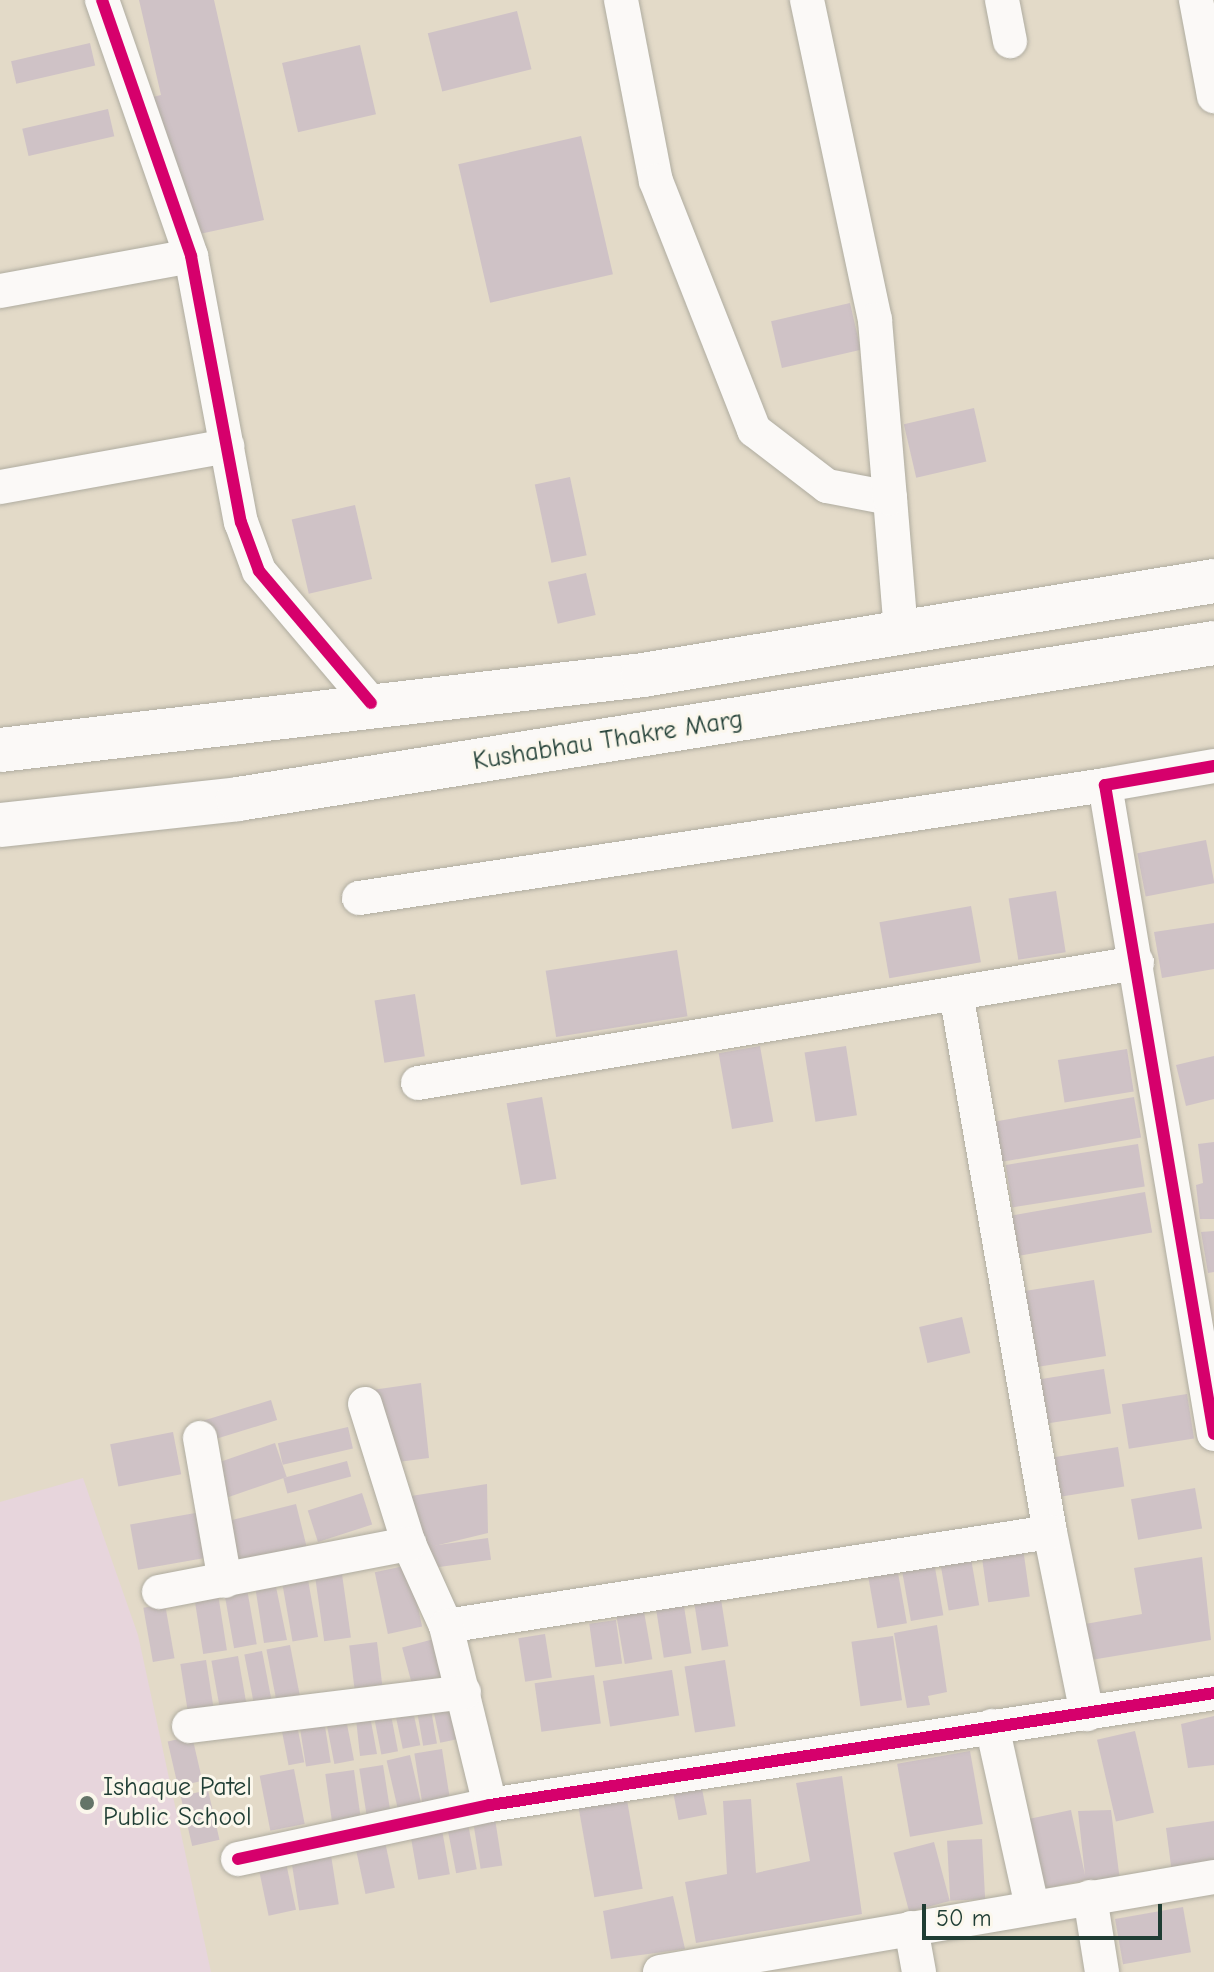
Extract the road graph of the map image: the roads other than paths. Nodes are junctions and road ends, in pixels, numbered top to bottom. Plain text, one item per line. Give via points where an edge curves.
1 (102, 0) edge
2 (621, 0) edge
3 (807, 0) edge
4 (1002, 0) edge
5 (1196, 0) edge
6 (1010, 41) dead end
7 (1214, 96) edge
8 (191, 256) junction
9 (0, 291) edge
10 (227, 446) junction
11 (0, 487) edge
12 (890, 498) junction
13 (1214, 581) edge
14 (901, 633) junction
15 (1214, 643) edge
16 (371, 703) junction
17 (0, 750) edge
18 (1214, 766) edge
19 (1105, 785) junction
20 (0, 825) edge
21 (359, 898) dead end
22 (1137, 963) junction
23 (956, 993) junction
24 (418, 1083) dead end
25 (365, 1404) dead end
26 (1214, 1434) edge
27 (200, 1438) dead end
28 (1050, 1532) junction
29 (409, 1544) junction
30 (225, 1581) junction
31 (159, 1592) dead end
32 (446, 1626) junction
33 (464, 1692) junction
34 (1214, 1693) edge
35 (1087, 1714) junction
36 (189, 1726) dead end
37 (992, 1726) junction
38 (490, 1805) junction
39 (238, 1859) dead end
40 (1214, 1877) edge
41 (1090, 1897) junction
42 (1032, 1907) junction
43 (911, 1928) junction
44 (729, 1966) edge
45 (660, 1972) edge
46 (919, 1972) edge
47 (1102, 1972) edge

1 - 8 street
2 - 12 street via 656,181 754,430 827,486
3 - 12 street via 875,320
4 - 6 street
5 - 7 street
8 - 9 street
8 - 10 street
10 - 11 street
10 - 16 street via 241,522 259,571
12 - 14 street
13 - 14 main road
14 - 16 main road via 643,675
15 - 20 main road, Kushabhau Thakre Marg via 238,799
16 - 17 main road
18 - 19 street
19 - 21 street
19 - 22 street
22 - 23 street
22 - 26 street
23 - 24 street
23 - 28 street
25 - 29 street
27 - 30 street
28 - 32 street
28 - 35 street
29 - 30 street
29 - 32 street
30 - 31 street
32 - 33 street
33 - 36 street
33 - 38 street
34 - 35 street
35 - 37 street
37 - 38 street
37 - 42 street
38 - 39 street
40 - 41 street
41 - 42 street
41 - 47 street
42 - 43 street
43 - 44 street
43 - 46 street
44 - 45 street

